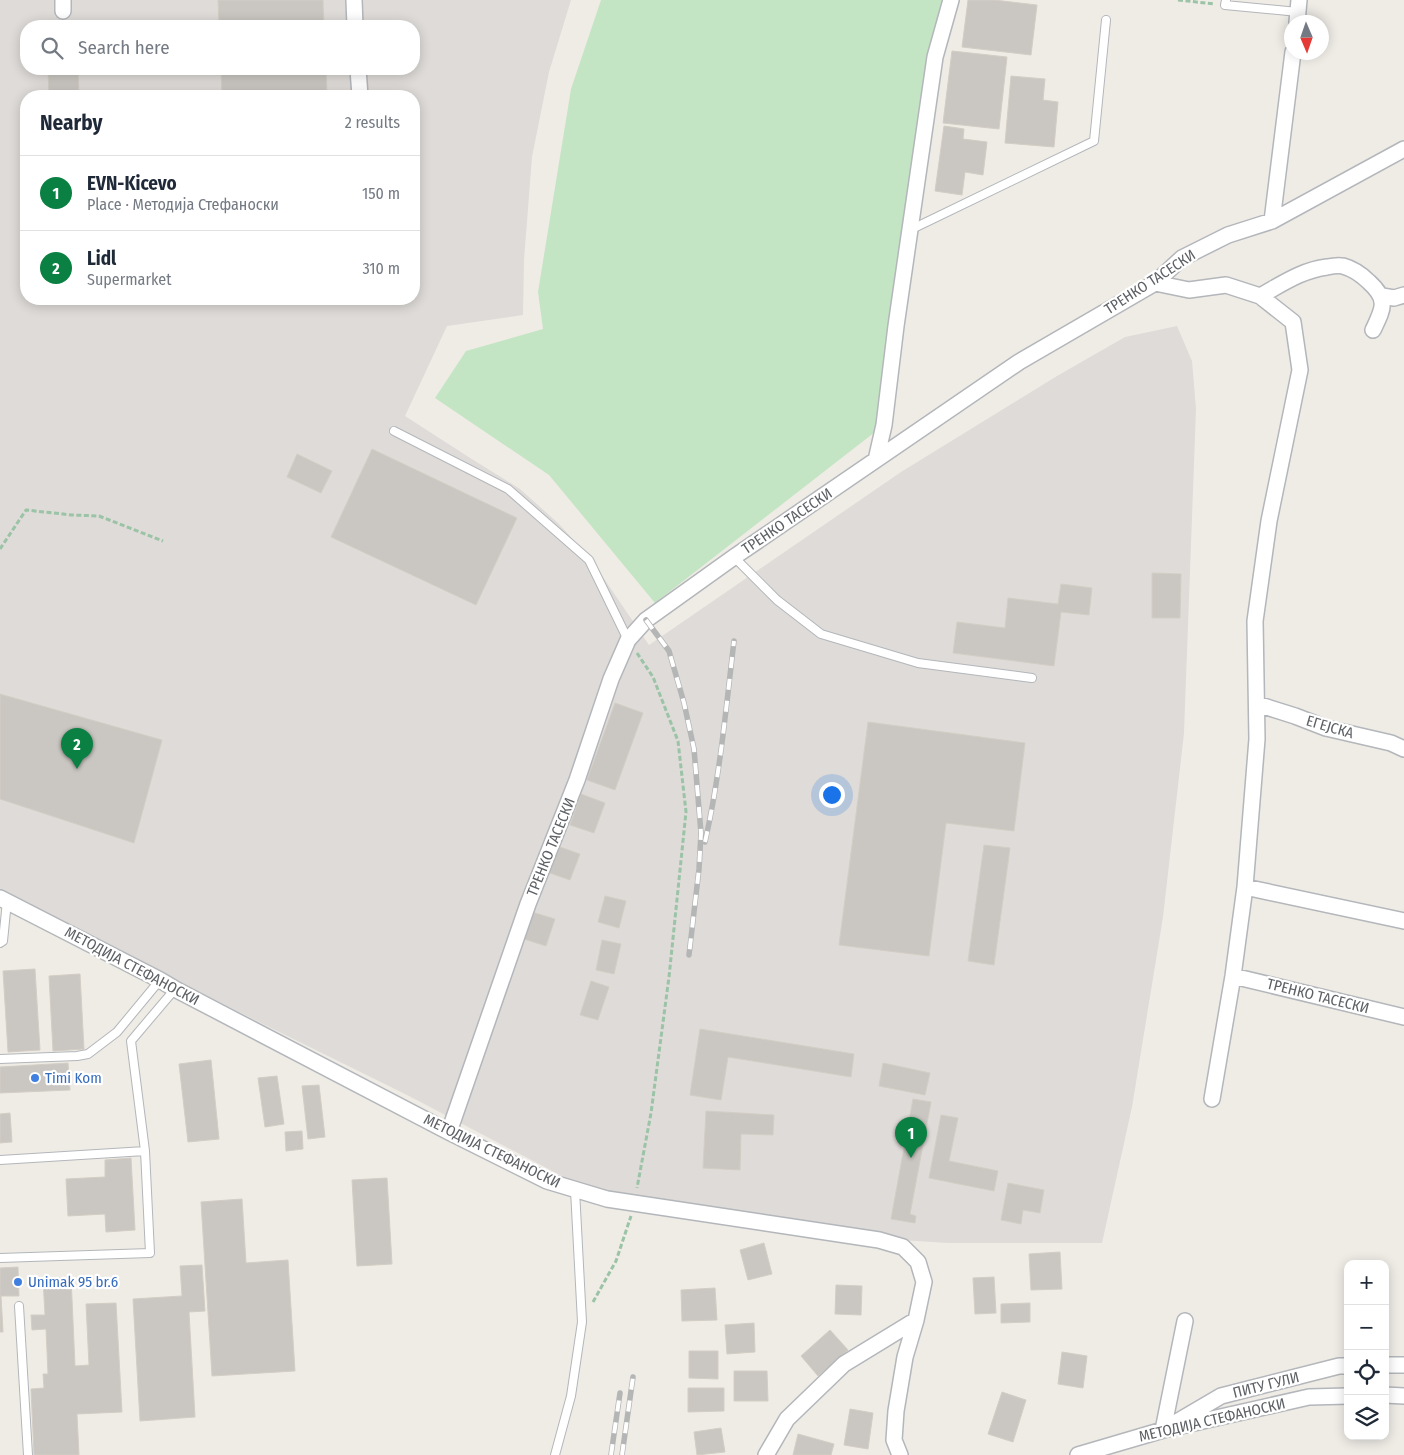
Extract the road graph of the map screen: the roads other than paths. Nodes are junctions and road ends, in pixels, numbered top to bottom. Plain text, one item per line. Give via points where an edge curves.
1 (354, 0) edge
2 (951, 0) edge
3 (1226, 2) edge
4 (1298, 12) edge
5 (355, 20) edge
6 (1106, 20) dead end
7 (1292, 60) edge
8 (358, 75) edge
9 (360, 90) edge
10 (1404, 149) edge
11 (1272, 221) junction
12 (910, 230) junction
13 (1155, 282) junction
14 (1404, 295) edge
15 (1260, 296) junction
16 (1382, 296) junction
17 (1373, 330) dead end
18 (394, 431) dead end
19 (876, 460) junction
20 (734, 557) junction
21 (628, 640) junction
22 (1032, 678) dead end
23 (1257, 704) junction
24 (1404, 749) edge
25 (1245, 887) junction
26 (3, 899) edge
27 (1404, 921) edge
28 (0, 943) edge
29 (1233, 976) junction
30 (160, 980) junction
31 (175, 989) junction
32 (1404, 1017) edge
33 (117, 1032) junction
34 (131, 1041) junction
35 (0, 1059) edge
36 (1212, 1099) dead end
37 (450, 1132) junction
38 (145, 1151) junction
39 (0, 1160) edge
40 (575, 1190) junction
41 (0, 1258) edge
42 (20, 1306) dead end
43 (916, 1320) junction
44 (1185, 1321) dead end
45 (1389, 1365) edge
46 (1404, 1365) edge
47 (1344, 1366) edge
48 (1344, 1396) edge
49 (1389, 1396) edge
50 (1404, 1396) edge
51 (1163, 1430) junction
52 (28, 1455) edge
53 (555, 1455) edge
54 (766, 1455) edge
55 (900, 1455) edge
56 (1078, 1455) edge

1 - 5 street
2 - 12 street via 935,57
3 - 4 lane
6 - 12 lane via 1094,141
7 - 11 street
8 - 9 street
10 - 11 street, ТРЕНКО ТАСЕСКИ
11 - 13 street, ТРЕНКО ТАСЕСКИ via 1228,236 1182,258
12 - 19 street via 884,425
13 - 15 street via 1189,290 1226,285
13 - 19 street, ТРЕНКО ТАСЕСКИ via 1020,362
14 - 16 street via 1394,298
15 - 16 street via 1302,273 1341,265 1358,272
15 - 23 street via 1293,322 1300,370 1269,521 1255,621
16 - 17 street via 1382,310
18 - 21 lane via 508,489 589,560
19 - 20 street, ТРЕНКО ТАСЕСКИ
20 - 21 street, ТРЕНКО ТАСЕСКИ via 646,620
20 - 22 lane via 777,600 821,634 918,663
21 - 37 street, ТРЕНКО ТАСЕСКИ via 528,904
23 - 24 street, ЕГЕЈСКА via 1326,728
23 - 25 street
25 - 27 street
25 - 29 street
26 - 28 lane via 3,941
26 - 30 street, МЕТОДИЈА СТЕФАНОСКИ
29 - 32 street, ТРЕНКО ТАСЕСКИ
29 - 36 street
30 - 31 street, МЕТОДИЈА СТЕФАНОСКИ
30 - 33 lane
31 - 34 lane
31 - 37 street, МЕТОДИЈА СТЕФАНОСКИ
33 - 34 lane
33 - 35 lane via 88,1054
34 - 38 lane
37 - 40 street, МЕТОДИЈА СТЕФАНОСКИ via 547,1181
38 - 39 lane
38 - 41 lane via 150,1253
40 - 43 street, МЕТОДИЈА СТЕФАНОСКИ via 635,1204 879,1240 902,1247 918,1262 924,1282
40 - 53 lane via 582,1322 571,1396
42 - 52 lane
43 - 54 street via 844,1364 787,1419
43 - 55 street, МЕТОДИЈА СТЕФАНОСКИ via 905,1357 896,1410 894,1440
44 - 51 street
45 - 46 street
47 - 51 street, ПИТУ ГУЛИ via 1221,1396
48 - 51 street, МЕТОДИЈА СТЕФАНОСКИ via 1309,1398
49 - 50 street
51 - 56 street, МЕТОДИЈА СТЕФАНОСКИ

